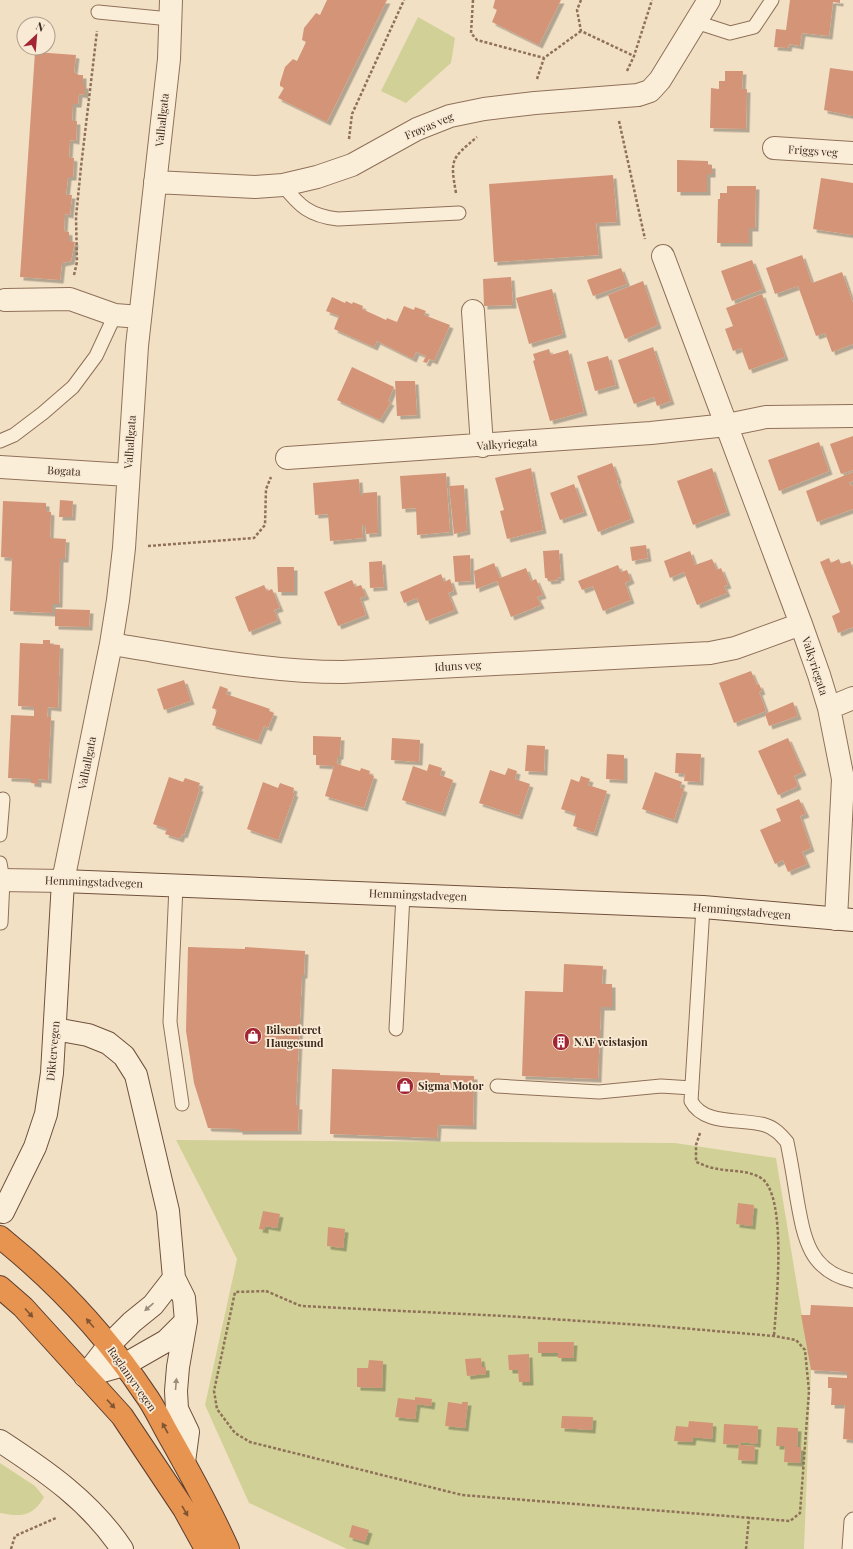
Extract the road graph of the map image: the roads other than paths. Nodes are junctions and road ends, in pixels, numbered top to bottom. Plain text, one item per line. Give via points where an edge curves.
1 (709, 0) edge
2 (772, 0) edge
3 (171, 10) edge
4 (98, 12) road end
5 (696, 22) junction
6 (774, 148) dead end
7 (853, 153) edge
8 (155, 182) junction
9 (282, 185) junction
10 (459, 213) road end
11 (663, 256) road end
12 (5, 300) dead end
13 (473, 312) dead end
14 (115, 315) junction
15 (140, 317) junction
16 (853, 416) edge
17 (727, 425) junction
18 (0, 441) edge
19 (482, 446) junction
20 (287, 458) road end
21 (0, 467) edge
22 (128, 475) junction
23 (801, 624) junction
24 (111, 644) junction
25 (853, 698) edge
26 (828, 708) junction
27 (3, 799) dead end
28 (0, 835) edge
29 (1, 874) edge
30 (63, 881) junction
31 (176, 886) junction
32 (403, 895) junction
33 (703, 907) junction
34 (847, 921) edge
35 (1, 923) dead end
36 (55, 1029) junction
37 (396, 1029) dead end
38 (497, 1086) dead end
39 (692, 1088) junction
40 (182, 1104) dead end
41 (3, 1212) dead end
42 (0, 1237) edge
43 (174, 1278) junction
44 (853, 1281) edge
45 (0, 1287) edge
46 (186, 1321) junction
47 (109, 1345) junction
48 (124, 1365) junction
49 (85, 1376) junction
50 (0, 1441) edge
51 (184, 1462) junction
52 (853, 1519) edge
53 (122, 1549) edge
54 (206, 1549) edge
55 (228, 1549) edge
56 (849, 1549) edge

1 - 5 street, Frøyas veg
2 - 5 lane via 754,27 730,33
3 - 4 lane
3 - 8 street, Valhallgata via 169,59
5 - 9 street, Frøyas veg via 660,80 650,91 638,95 578,98 484,109 450,116 417,129 352,165
6 - 7 street, Friggs veg
8 - 9 street, Frøyas veg via 255,187
8 - 15 street, Valhallgata
9 - 10 lane via 296,202 310,212 325,217
11 - 17 street, Valkyriegata
12 - 14 street via 70,299
13 - 19 street
14 - 15 street
14 - 18 lane via 96,356 73,387 14,435
15 - 22 street, Valhallgata
16 - 17 street, Valkyriegata via 766,417
17 - 19 street, Valkyriegata
17 - 23 street, Valkyriegata
19 - 20 street, Valkyriegata
21 - 22 street, Bøgata
22 - 24 street, Valhallgata via 124,548
23 - 24 street, Iduns veg via 735,648 710,653 343,672 308,672 274,668
23 - 26 street, Valkyriegata
24 - 30 street, Valhallgata
25 - 26 street
26 - 34 street, Valkyriegata via 843,779
27 - 28 lane
29 - 30 street, Hemmingstadvegen
29 - 35 lane
30 - 31 street, Hemmingstadvegen
30 - 36 street, Diktervegen
31 - 32 street, Hemmingstadvegen
31 - 40 lane via 170,1022
32 - 33 street, Hemmingstadvegen
32 - 37 lane
33 - 34 street, Hemmingstadvegen
33 - 39 lane
36 - 41 street, Diktervegen via 46,1114 35,1147
36 - 43 street via 88,1035 108,1043 124,1056 136,1076 168,1212
38 - 39 lane via 599,1092 661,1086
39 - 44 lane via 691,1101 696,1109 706,1116 766,1125 777,1131 787,1142 804,1236 811,1252 824,1268 843,1279
47 -> 42 highway, Raglamyrvegen via 66,1295
43 - 46 street via 184,1298
43 -> 47 street via 152,1305
45 -> 49 highway via 23,1308
46 - 48 street via 166,1341
51 -> 46 street via 188,1432 178,1409 176,1391
47 - 48 highway, Raglamyrvegen
47 - 49 street
48 - 49 street
51 -> 48 highway, Raglamyrvegen via 146,1395
49 -> 54 highway via 127,1423 184,1509
50 - 53 street via 76,1495 102,1521
51 - 55 highway, Raglamyrvegen
52 - 56 lane

